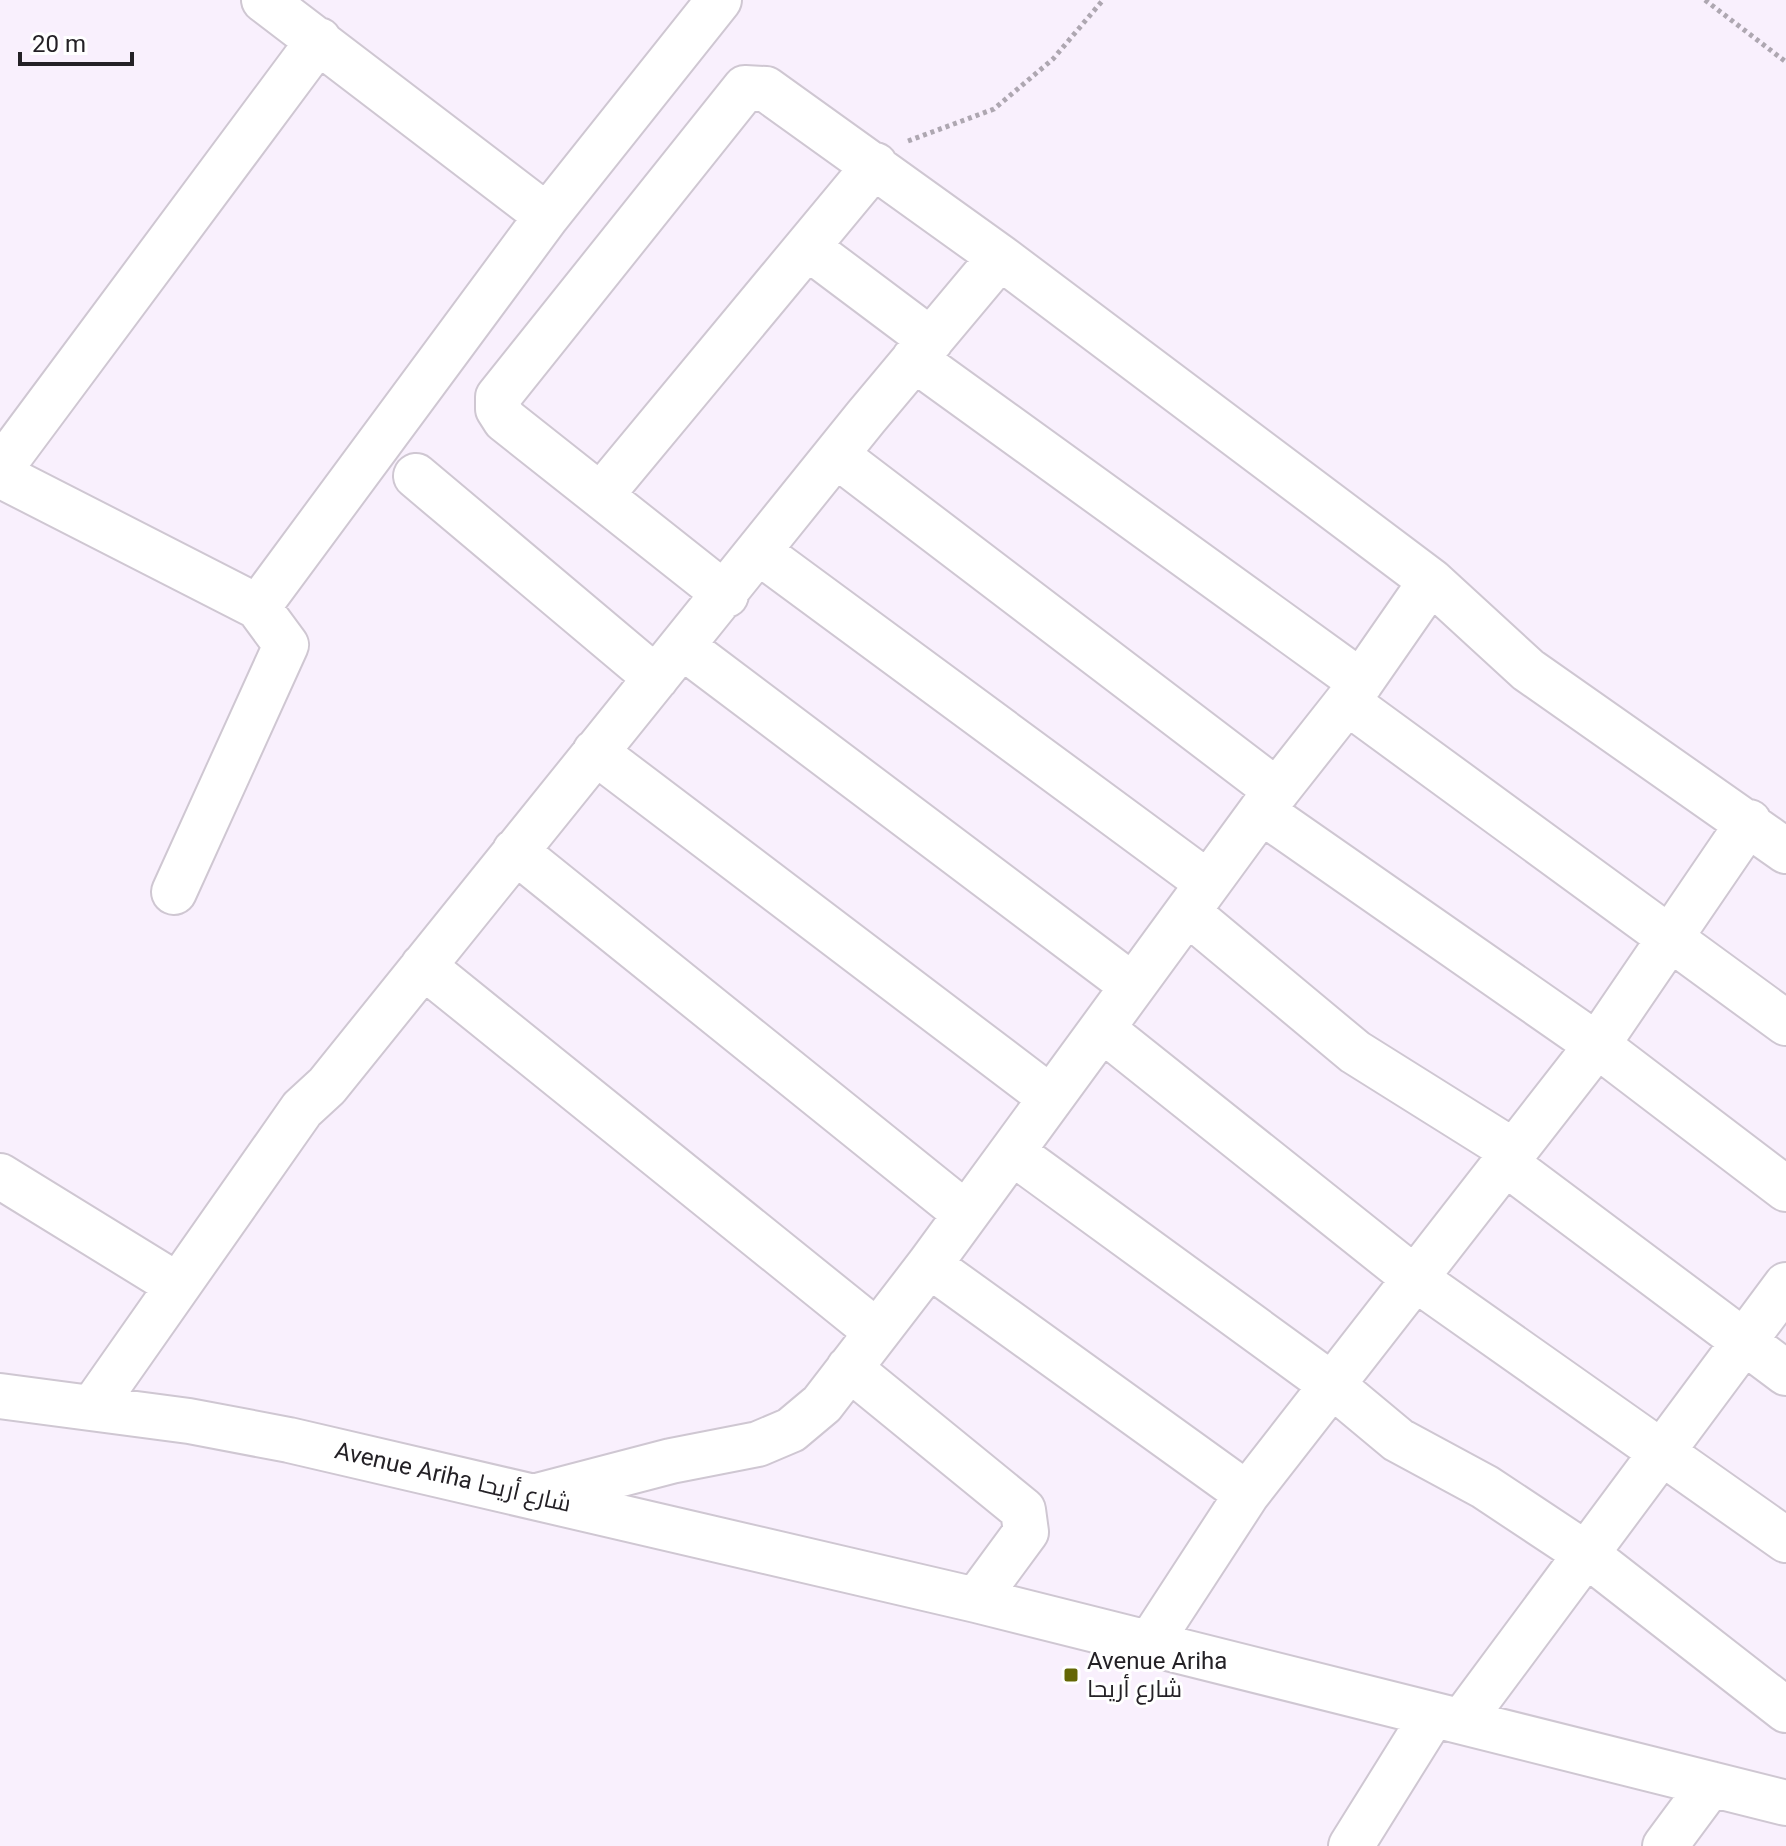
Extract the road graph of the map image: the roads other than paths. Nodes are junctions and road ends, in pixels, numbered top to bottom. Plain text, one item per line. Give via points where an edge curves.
1 (264, 0) edge
2 (719, 0) edge
3 (319, 40) junction
4 (875, 165) junction
5 (547, 216) junction
6 (807, 247) junction
7 (1000, 257) junction
8 (922, 350) junction
9 (836, 455) junction
10 (0, 472) edge
11 (416, 476) dead end
12 (601, 495) junction
13 (759, 552) junction
14 (1431, 581) junction
15 (726, 595) junction
16 (258, 607) junction
17 (669, 662) junction
18 (1354, 692) junction
19 (595, 752) junction
20 (1269, 801) junction
21 (1749, 822) junction
22 (515, 851) junction
23 (1786, 851) edge
24 (174, 892) dead end
25 (1197, 897) junction
26 (1668, 939) junction
27 (423, 966) junction
28 (1133, 986) junction
29 (1786, 1023) edge
30 (1102, 1029) junction
31 (1597, 1045) junction
32 (1051, 1098) junction
33 (1012, 1152) junction
34 (1508, 1157) junction
35 (0, 1176) edge
36 (1786, 1189) edge
37 (966, 1214) junction
38 (929, 1265) junction
39 (1413, 1277) junction
40 (177, 1285) junction
41 (1786, 1285) edge
42 (877, 1332) junction
43 (1742, 1341) junction
44 (849, 1368) junction
45 (1786, 1373) edge
46 (1332, 1385) junction
47 (0, 1396) edge
48 (93, 1407) junction
49 (1661, 1451) junction
50 (1247, 1494) junction
51 (535, 1496) junction
52 (1786, 1540) edge
53 (1586, 1554) junction
54 (976, 1600) junction
55 (1150, 1643) junction
56 (1786, 1710) edge
57 (1447, 1719) junction
58 (1711, 1784) junction
59 (1786, 1803) edge
60 (1351, 1846) edge
61 (1665, 1846) edge

1 - 3 street
2 - 5 street
3 - 5 street
3 - 10 street
4 - 6 street
4 - 7 street
4 - 12 street via 766,89 745,88 498,397 505,420
5 - 16 street
6 - 8 street
6 - 12 street
7 - 8 street
7 - 14 street
8 - 9 street
8 - 18 street
9 - 13 street
9 - 20 street
10 - 16 street
11 - 17 street
12 - 15 street
13 - 15 street
13 - 25 street
14 - 18 street
14 - 21 street via 1528,670
15 - 17 street
16 - 24 street via 286,645
17 - 19 street
17 - 28 street
18 - 20 street
18 - 26 street
19 - 22 street
19 - 32 street
20 - 25 street
20 - 31 street
21 - 23 street
21 - 26 street
22 - 27 street
22 - 37 street
25 - 28 street
25 - 34 street via 1355,1052
26 - 29 street
26 - 31 street
27 - 40 street via 327,1086 302,1109
27 - 42 street
28 - 30 street
30 - 32 street
30 - 39 street
31 - 34 street
31 - 36 street
32 - 33 street
33 - 37 street
33 - 46 street
34 - 39 street
34 - 43 street
35 - 40 street
37 - 38 street
38 - 42 street
38 - 50 street
39 - 46 street
39 - 49 street
40 - 48 street
41 - 43 street
42 - 44 street
43 - 45 street
43 - 49 street
44 - 51 street via 822,1404 791,1430 769,1440
44 - 54 street via 1023,1510 1026,1532
46 - 50 street
46 - 53 street via 1398,1440 1485,1487
47 - 48 street, Avenue Ariha شارع أريحا
48 - 51 street, Avenue Ariha شارع أريحا via 289,1440
49 - 52 street
49 - 53 street
50 - 55 street
51 - 54 street, Avenue Ariha شارع أريحا
53 - 56 street
53 - 57 street
54 - 55 street, Avenue Ariha شارع أريحا
55 - 57 street, Avenue Ariha شارع أريحا
57 - 58 street, Avenue Ariha شارع أريحا
57 - 60 street
58 - 59 street, Avenue Ariha شارع أريحا
58 - 61 street

